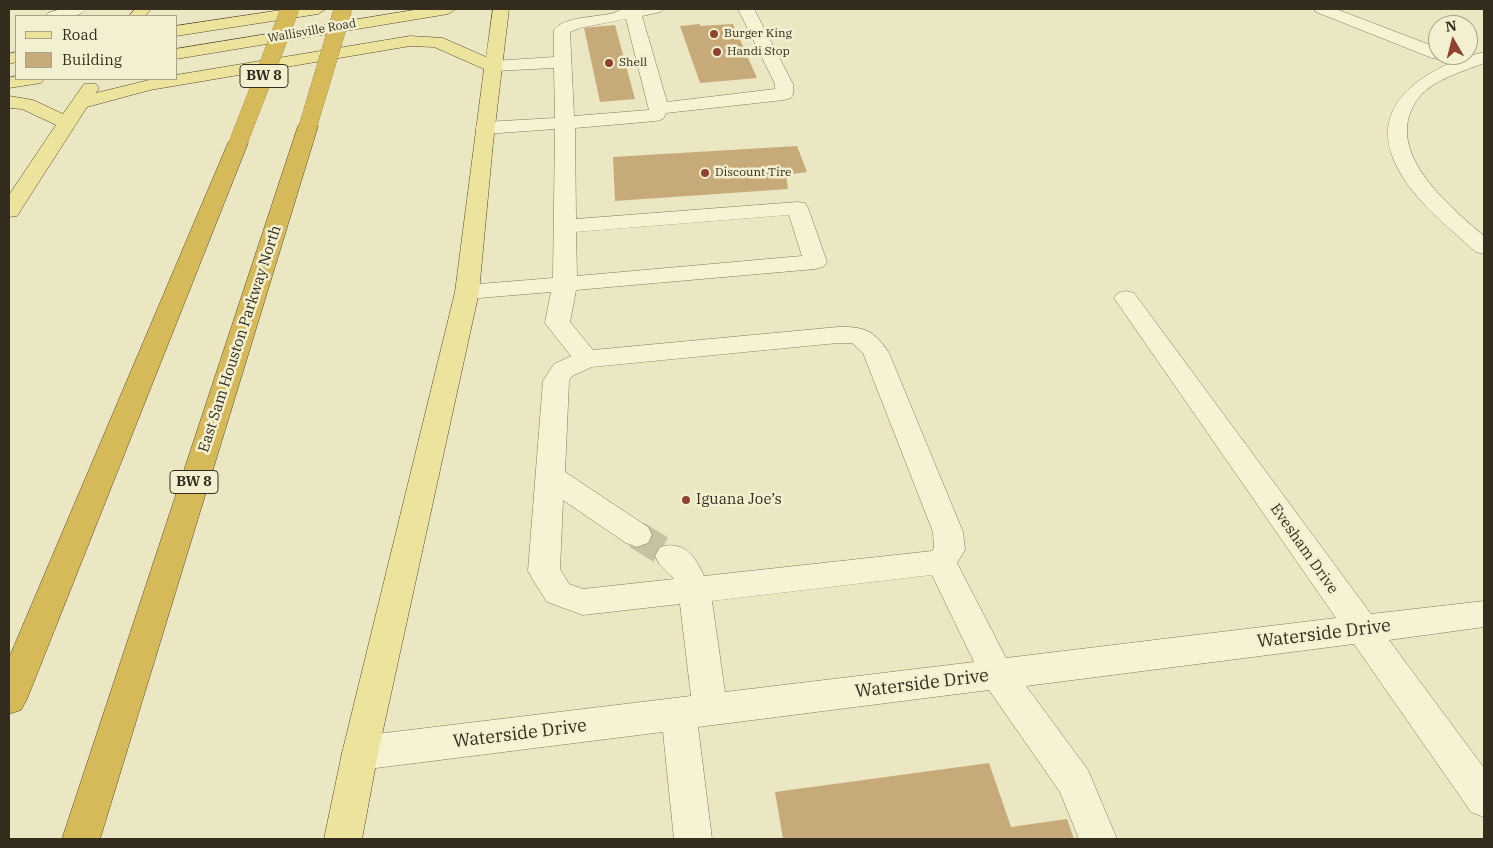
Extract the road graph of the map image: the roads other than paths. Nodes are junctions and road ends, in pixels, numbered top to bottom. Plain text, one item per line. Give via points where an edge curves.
1 (78, 9) edge
2 (290, 9) edge
3 (318, 9) edge
4 (343, 9) edge
5 (448, 9) edge
6 (501, 9) edge
7 (655, 9) edge
8 (746, 9) edge
9 (1322, 9) edge
10 (631, 11) edge
11 (57, 15) edge
12 (178, 31) edge
13 (1428, 50) edge
14 (178, 54) edge
15 (564, 62) junction
16 (1464, 65) edge
17 (493, 66) junction
18 (28, 80) edge
19 (95, 80) edge
20 (9, 83) edge
21 (9, 102) edge
22 (79, 103) junction
23 (659, 108) junction
24 (565, 122) junction
25 (66, 123) junction
26 (485, 128) junction
27 (9, 211) edge
28 (565, 226) junction
29 (1484, 247) edge
30 (565, 284) junction
31 (467, 292) junction
32 (1126, 298) dead end
33 (587, 359) junction
34 (550, 477) junction
35 (637, 535) tunnel mouth
36 (671, 556) tunnel mouth
37 (941, 562) junction
38 (694, 588) junction
39 (1484, 614) edge
40 (1362, 630) junction
41 (997, 674) junction
42 (9, 699) edge
43 (695, 712) junction
44 (360, 753) junction
45 (1484, 799) edge
46 (81, 839) edge
47 (343, 839) edge
48 (694, 839) edge
49 (1098, 839) edge

1 - 11 street
2 - 42 highway, BW 8, bridge
3 - 12 main road, Wallisville Road
4 - 46 highway, East Sam Houston Parkway North / BW 8, bridge
5 - 14 main road, Wallisville Road
6 - 17 main road
7 - 10 street
8 - 23 street via 784,84 784,94
9 - 13 street
10 - 15 street via 562,30
10 - 23 street
15 - 17 street
15 - 24 street
16 - 29 street via 1413,93 1397,129 1399,149 1424,191
17 - 22 main road via 437,42 410,42 149,85
17 - 26 main road
18 - 20 main road
19 - 22 main road
21 - 25 main road via 26,104
22 - 25 main road
23 - 24 street via 656,115 639,118
24 - 26 street
24 - 28 street
25 - 27 main road
26 - 31 main road
28 - 30 street
28 - 30 street via 797,208 815,262
30 - 31 street
30 - 33 street via 557,323
31 - 44 main road
32 - 40 street, Evesham Drive
33 - 34 street via 563,370 556,381
33 - 37 street via 838,335 853,334 868,340 948,532 950,550
34 - 35 street
34 - 38 street via 544,571 558,593 584,602
36 - 38 street via 684,567
37 - 38 street
37 - 41 street
38 - 43 street
39 - 40 street, Waterside Drive
40 - 41 street, Waterside Drive
40 - 45 street, Evesham Drive
41 - 43 street, Waterside Drive
41 - 49 street via 1075,782
43 - 44 street, Waterside Drive
43 - 48 street
44 - 47 main road

